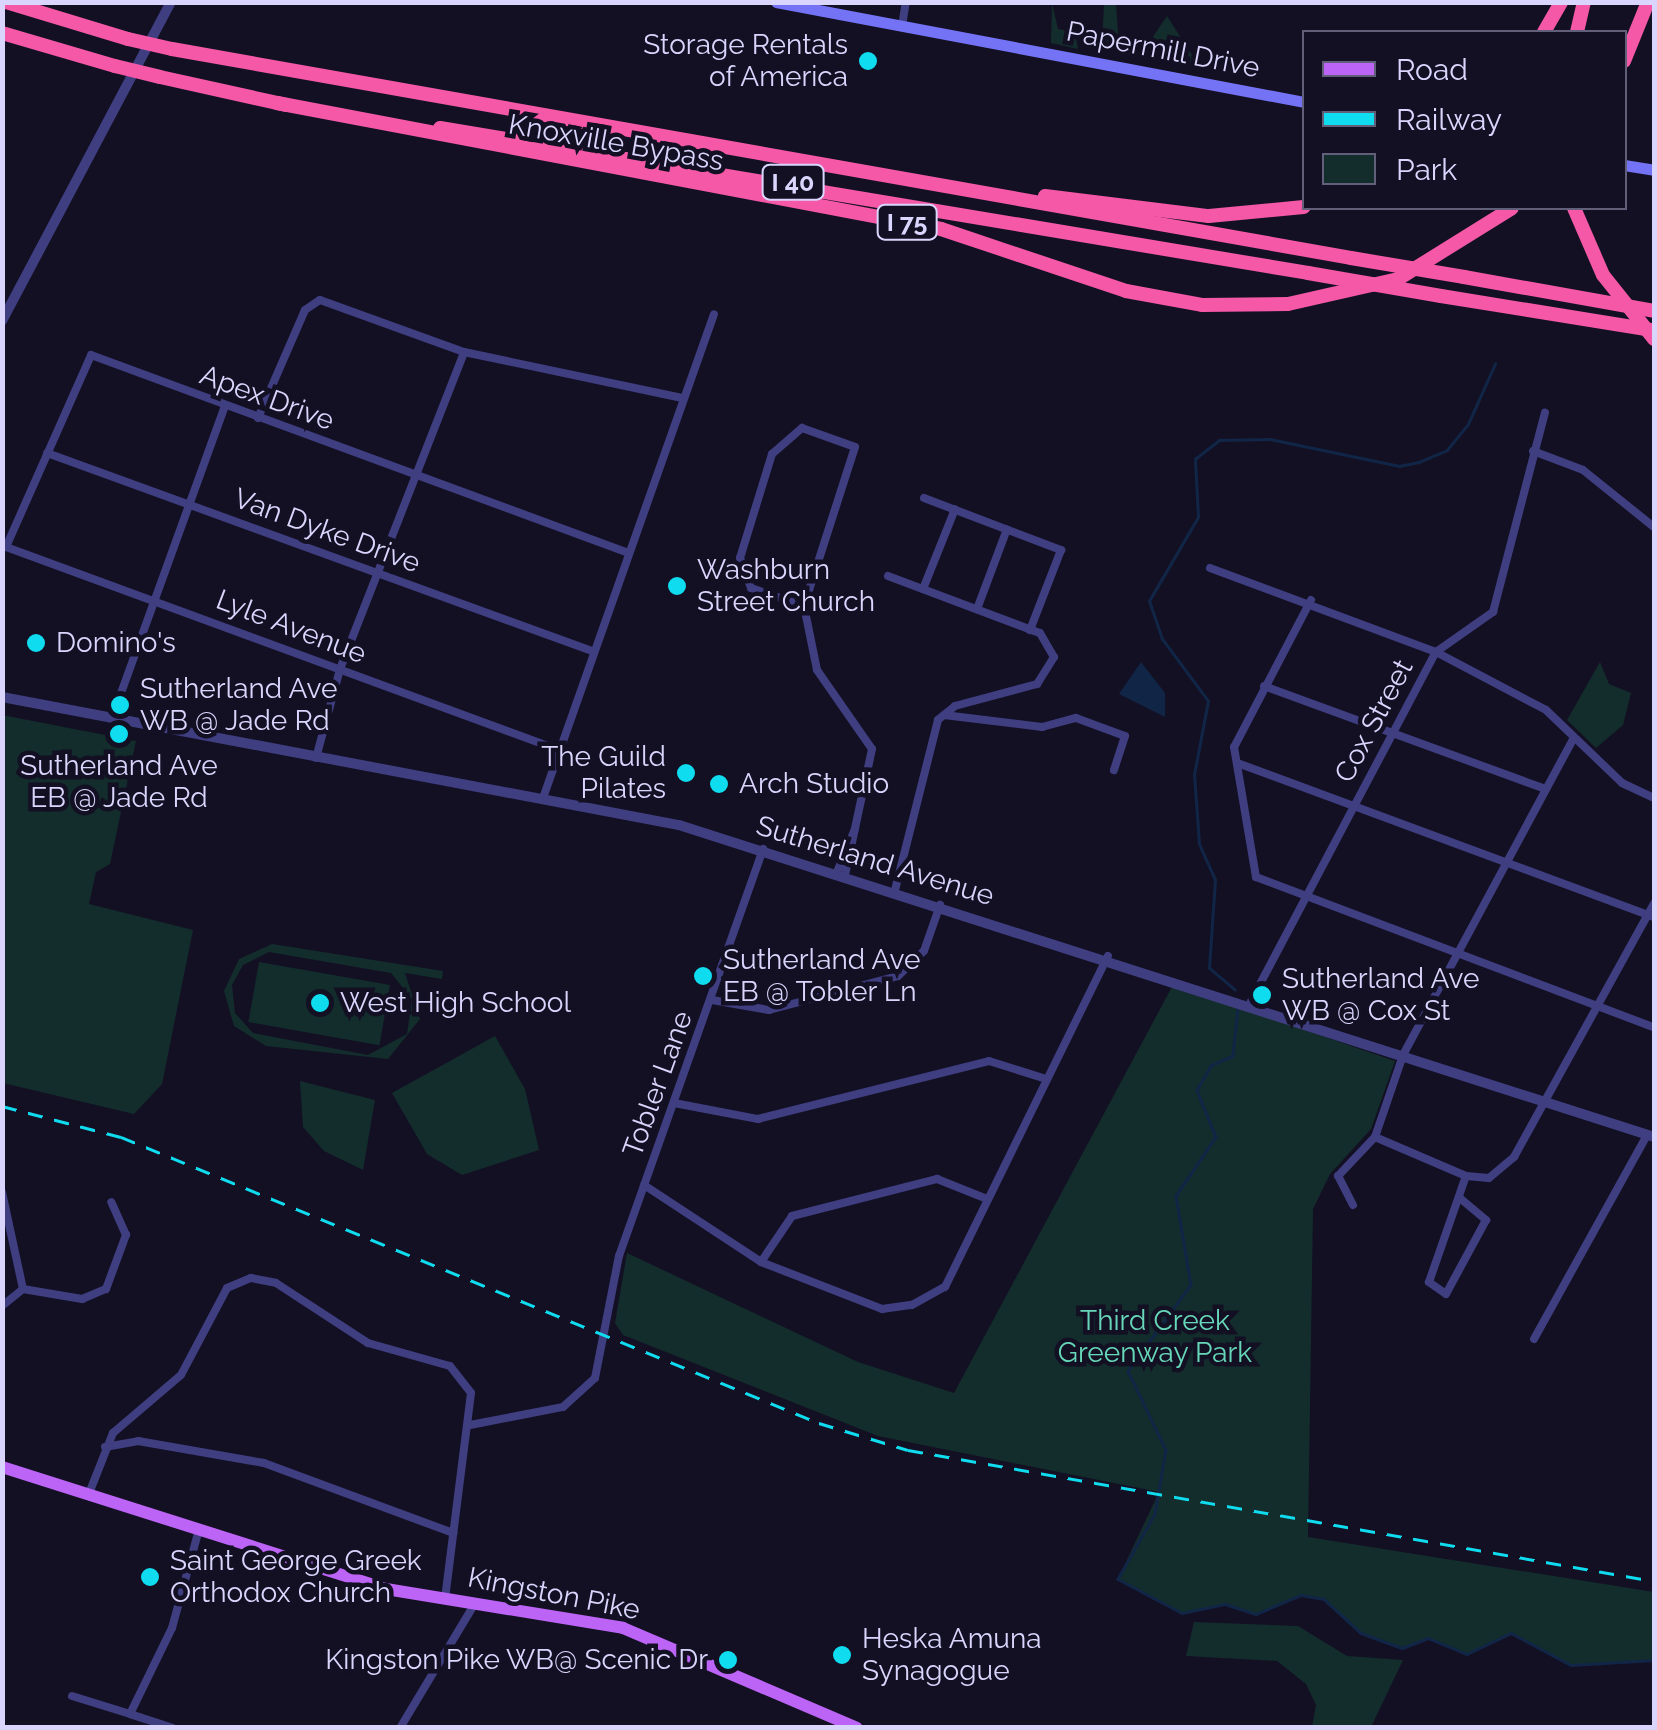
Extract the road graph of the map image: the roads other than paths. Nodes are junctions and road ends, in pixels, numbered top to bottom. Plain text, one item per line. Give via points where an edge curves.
1 (6, 2) edge
2 (171, 2) edge
3 (776, 2) edge
4 (906, 2) edge
5 (1561, 2) edge
6 (1584, 2) edge
7 (1648, 2) edge
8 (902, 26) junction
9 (1545, 30) edge
10 (1577, 30) edge
11 (2, 33) edge
12 (1627, 53) edge
13 (1302, 102) edge
14 (277, 103) junction
15 (1627, 166) edge
16 (1654, 170) edge
17 (935, 183) junction
18 (1302, 207) edge
19 (1509, 210) edge
20 (1575, 210) edge
21 (1654, 311) edge
22 (714, 314) dead end
23 (2, 321) edge
24 (1654, 331) edge
25 (1654, 339) edge
26 (464, 352) junction
27 (682, 398) junction
28 (224, 408) junction
29 (1545, 413) dead end
30 (258, 418) junction
31 (1533, 451) junction
32 (47, 453) junction
33 (416, 475) junction
34 (924, 498) dead end
35 (185, 504) junction
36 (955, 509) junction
37 (1654, 527) edge
38 (1007, 529) junction
39 (6, 546) joint
40 (626, 552) junction
41 (1210, 568) dead end
42 (378, 573) junction
43 (888, 576) dead end
44 (923, 589) junction
45 (150, 598) junction
46 (1311, 600) junction
47 (804, 606) junction
48 (977, 609) junction
49 (1030, 630) junction
50 (592, 650) junction
51 (1436, 652) junction
52 (340, 669) junction
53 (1264, 686) junction
54 (2, 697) edge
55 (944, 716) junction
56 (112, 718) junction
57 (1395, 733) junction
58 (1574, 738) junction
59 (559, 750) junction
60 (316, 758) junction
61 (1240, 764) junction
62 (1114, 770) dead end
63 (1546, 789) junction
64 (543, 798) junction
65 (1654, 798) edge
66 (1355, 806) junction
67 (763, 849) junction
68 (1505, 866) junction
69 (841, 874) junction
70 (895, 890) junction
71 (1304, 900) junction
72 (1654, 904) edge
73 (940, 905) junction
74 (1652, 916) edge
75 (1459, 954) junction
76 (1108, 956) junction
77 (712, 1000) junction
78 (1251, 1001) junction
79 (1597, 1008) junction
80 (1654, 1027) edge
81 (1402, 1055) junction
82 (1046, 1079) junction
83 (674, 1102) junction
84 (1544, 1104) junction
85 (1651, 1136) edge
86 (1375, 1137) junction
87 (1466, 1176) junction
88 (644, 1185) junction
89 (2, 1192) edge
90 (1461, 1199) junction
91 (987, 1200) junction
92 (111, 1202) dead end
93 (1353, 1206) dead end
94 (5, 1245) edge
95 (761, 1262) junction
96 (23, 1290) junction
97 (2, 1306) edge
98 (1534, 1339) dead end
99 (130, 1418) junction
100 (470, 1426) junction
101 (138, 1441) junction
102 (105, 1447) junction
103 (2, 1467) edge
104 (88, 1496) junction
105 (453, 1533) junction
106 (198, 1534) junction
107 (445, 1599) junction
108 (475, 1603) junction
109 (72, 1696) dead end
110 (130, 1714) junction
111 (172, 1728) edge
112 (400, 1728) edge
113 (857, 1728) edge

1 - 17 highway, I 40, bridge via 172,50
2 - 23 street
3 - 8 main road, Papermill Drive
4 - 8 street
5 - 9 highway
6 - 10 highway
7 - 12 highway
8 - 13 main road, Papermill Drive
11 - 14 highway, I 40, bridge
14 - 19 highway, Knoxville Bypass / I 75 via 941,229 1126,292 1202,305 1288,304 1398,278
14 - 24 highway, I 40, bridge
15 - 16 main road
17 - 18 highway, I 75 via 1209,216
17 - 21 highway, I 40, bridge
20 - 25 highway, bridge via 1602,274
22 - 27 street
26 - 27 street
26 - 30 street via 320,300 305,310
26 - 33 street
27 - 40 street
28 - 30 street, Apex Drive
28 - 32 street, Apex Drive via 90,355
28 - 35 street
29 - 31 street, Cox Street
30 - 33 street, Apex Drive
31 - 37 street via 1583,470
31 - 51 street, Cox Street via 1493,612
32 - 35 street, Van Dyke Drive
32 - 39 street, Apex Drive
33 - 40 street, Apex Drive
33 - 42 street
34 - 36 street
35 - 42 street, Van Dyke Drive
35 - 45 street
36 - 38 street
36 - 44 street
38 - 48 street
38 - 49 street via 1061,550
39 - 45 street, Lyle Avenue
40 - 50 street
41 - 46 street
42 - 50 street, Van Dyke Drive
42 - 52 street
43 - 44 street
44 - 48 street
45 - 52 street, Lyle Avenue
45 - 56 street
46 - 51 street
46 - 53 street
47 - 47 street via 855,447 802,428 772,454 740,558 751,588
47 - 69 street via 817,670 872,750
48 - 49 street
49 - 55 street via 1051,647 1046,679
50 - 59 street
51 - 57 street, Cox Street
51 - 58 street via 1546,710
52 - 59 street, Lyle Avenue
52 - 60 street
53 - 57 street
53 - 61 street via 1235,740
54 - 56 street, Sutherland Avenue
55 - 62 street via 1042,726 1076,718 1125,736
55 - 70 street via 932,730 930,776
56 - 60 street, Sutherland Avenue
57 - 63 street
57 - 66 street, Cox Street
58 - 63 street
58 - 65 street via 1622,784
59 - 64 street
60 - 64 street, Sutherland Avenue
61 - 66 street
61 - 71 street via 1256,877
63 - 68 street
64 - 67 street, Sutherland Avenue
66 - 68 street
66 - 71 street, Cox Street
67 - 69 street, Sutherland Avenue
67 - 77 street, Tobler Lane
68 - 74 street
68 - 75 street
69 - 70 street, Sutherland Avenue
70 - 73 street, Sutherland Avenue
71 - 75 street
71 - 78 street, Cox Street
72 - 74 street
73 - 76 street, Sutherland Avenue
73 - 77 street via 924,950 898,976 769,1010
74 - 79 street
75 - 79 street
75 - 81 street
76 - 78 street, Sutherland Avenue
76 - 82 street
77 - 83 street, Tobler Lane
78 - 81 street, Sutherland Avenue
79 - 80 street
79 - 84 street
81 - 84 street, Sutherland Avenue
81 - 86 street
82 - 83 street via 989,1061 758,1119
82 - 91 street
83 - 88 street, Tobler Lane
84 - 85 street, Sutherland Avenue
84 - 87 street via 1500,1172
85 - 98 street
86 - 87 street
86 - 93 street via 1338,1176
87 - 90 street
88 - 95 street
88 - 100 street, Tobler Lane via 619,1256 606,1337 579,1399
89 - 94 street
90 - 90 street via 1429,1282 1435,1292 1446,1294 1486,1220
91 - 95 street via 937,1179 792,1216
91 - 95 street via 946,1287 912,1305 882,1309
92 - 96 street via 126,1235 106,1290 82,1299
94 - 96 street
96 - 97 street
99 - 100 street via 181,1375 211,1308 250,1278 298,1290 368,1344 450,1366 471,1393
99 - 101 street
99 - 102 street
100 - 105 street
101 - 102 street
101 - 105 street via 264,1463
102 - 104 street
103 - 104 main road, Kingston Pike
104 - 106 main road, Kingston Pike
105 - 107 street
106 - 107 main road, Kingston Pike
106 - 110 street via 172,1628
107 - 108 main road, Kingston Pike
108 - 112 street
108 - 113 main road, Kingston Pike via 622,1628
109 - 110 street
110 - 111 street

